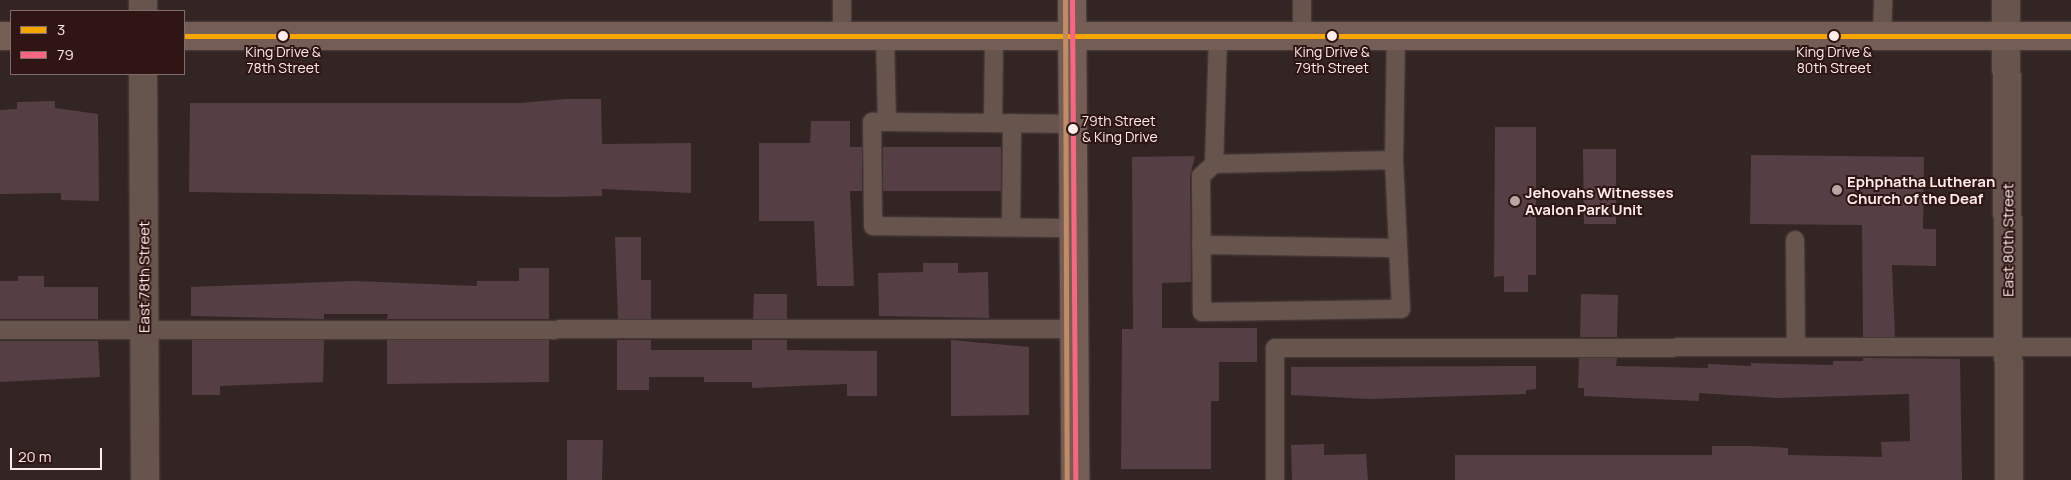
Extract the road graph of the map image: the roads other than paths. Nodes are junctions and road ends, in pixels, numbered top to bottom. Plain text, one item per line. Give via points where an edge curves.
1 (842, 0) edge
2 (1072, 0) edge
3 (1302, 0) edge
4 (1883, 0) edge
5 (2006, 0) edge
6 (185, 36) edge
7 (842, 36) junction
8 (885, 36) junction
9 (994, 36) junction
10 (1073, 36) junction
11 (1396, 36) junction
12 (1882, 36) junction
13 (2006, 36) junction
14 (2071, 36) edge
15 (1218, 37) junction
16 (1302, 37) junction
17 (143, 75) edge
18 (887, 122) junction
19 (994, 123) junction
20 (1012, 123) junction
21 (1073, 124) junction
22 (1394, 160) junction
23 (1214, 164) junction
24 (1011, 227) junction
25 (1074, 228) junction
26 (1796, 240) dead end
27 (1201, 245) junction
28 (1398, 248) junction
29 (1074, 329) junction
30 (0, 330) edge
31 (144, 330) junction
32 (1796, 347) junction
33 (2008, 347) junction
34 (2071, 347) edge
35 (145, 480) edge
36 (1074, 480) edge
37 (1275, 480) edge
38 (2009, 480) edge

1 - 7 lane
2 - 10 street
3 - 16 lane
4 - 12 lane
5 - 13 street, East 80th Street
6 - 7 street
7 - 8 street
8 - 9 street
8 - 18 lane
9 - 10 street
9 - 19 lane
10 - 15 street
10 - 21 street
11 - 12 street
11 - 16 street
11 - 22 lane
12 - 13 street
13 - 14 street
13 - 33 street, East 80th Street
15 - 16 street
15 - 23 lane
17 - 31 street, East 78th Street
18 - 19 lane
18 - 24 lane via 872,122 873,226
19 - 20 lane
20 - 21 lane
20 - 24 lane
21 - 25 street
22 - 23 lane
22 - 28 lane
23 - 27 lane via 1201,176
24 - 25 lane
25 - 29 street
26 - 32 lane
27 - 28 lane
27 - 28 lane via 1202,312 1401,309
29 - 31 lane
29 - 36 street
30 - 31 lane
31 - 35 street, East 78th Street
32 - 33 lane
32 - 37 lane via 1275,348
33 - 34 lane
33 - 38 street, East 80th Street

